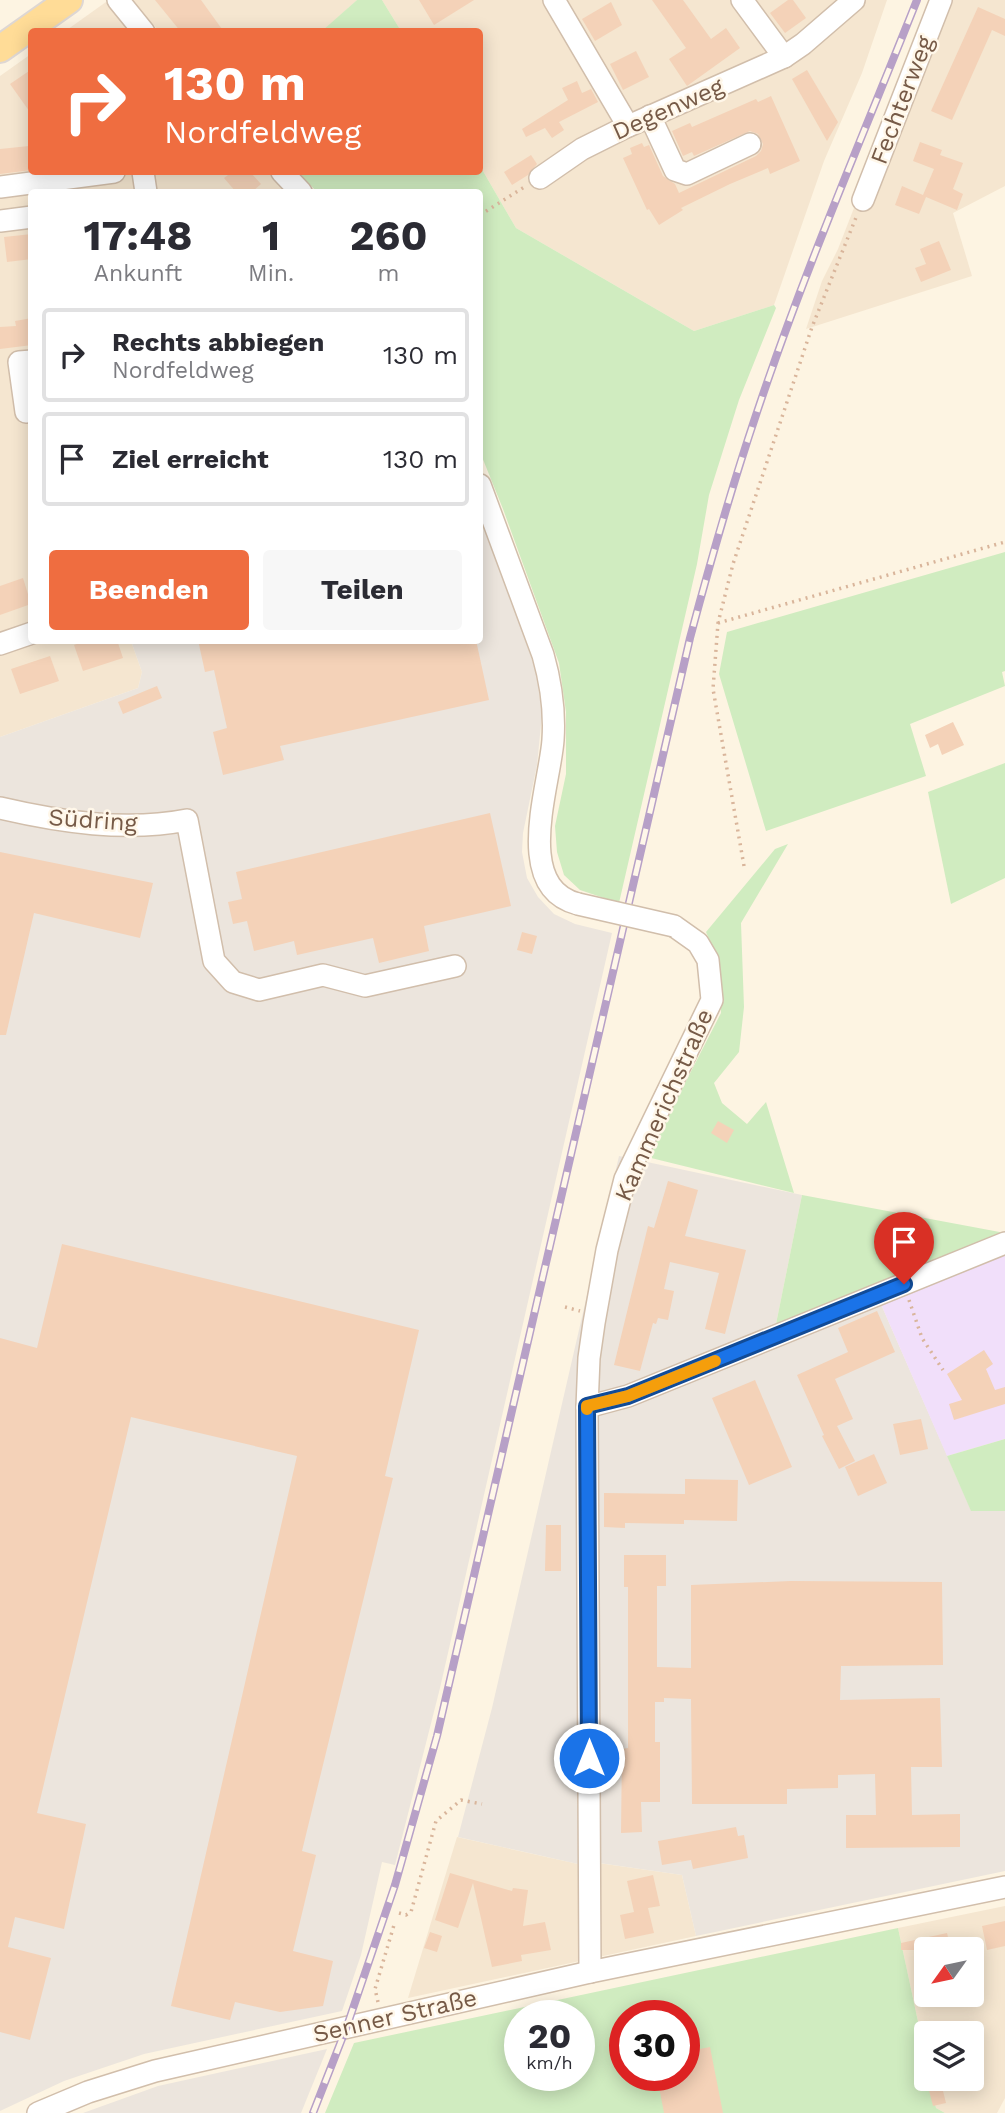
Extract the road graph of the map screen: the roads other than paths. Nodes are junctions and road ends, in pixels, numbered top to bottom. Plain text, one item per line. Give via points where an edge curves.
1 (69, 0) edge
2 (118, 0) edge
3 (554, 0) edge
4 (741, 0) edge
5 (854, 0) edge
6 (940, 0) edge
7 (30, 28) edge
8 (137, 28) edge
9 (28, 30) edge
10 (0, 50) edge
11 (784, 57) junction
12 (650, 116) junction
13 (628, 126) junction
14 (750, 144) dead end
15 (91, 175) edge
16 (285, 175) edge
17 (540, 178) road end
18 (0, 187) edge
19 (298, 189) edge
20 (863, 201) road end
21 (28, 218) edge
22 (0, 222) edge
23 (28, 361) edge
24 (28, 412) edge
25 (483, 493) edge
26 (28, 634) edge
27 (0, 644) edge
28 (0, 808) edge
29 (455, 966) dead end
30 (1005, 1243) edge
31 (587, 1406) junction
32 (1005, 1887) edge
33 (590, 1972) junction
34 (38, 2113) edge

1 - 7 main road
2 - 8 street
3 - 13 street
4 - 11 street
5 - 11 street, Degenweg
6 - 20 street, Fechterweg
9 - 10 main road
11 - 12 street, Degenweg
12 - 13 street, Degenweg
12 - 14 street via 675,170 687,174
13 - 17 street, Degenweg via 582,149
15 - 18 street
16 - 19 street
21 - 22 street
23 - 24 street via 19,362
25 - 31 street, Kammerichstraße, bridge via 548,674 554,721 539,823 542,865 554,889 571,902 674,926 691,936 709,960 712,1000 625,1179 594,1323
26 - 27 street
28 - 29 street, Südring via 106,824 187,820 214,961 233,982 260,990 323,975 365,986
30 - 31 street via 628,1396
31 - 33 street, Kammerichstraße
32 - 33 street, Senner Straße
33 - 34 street, Senner Straße via 155,2071

